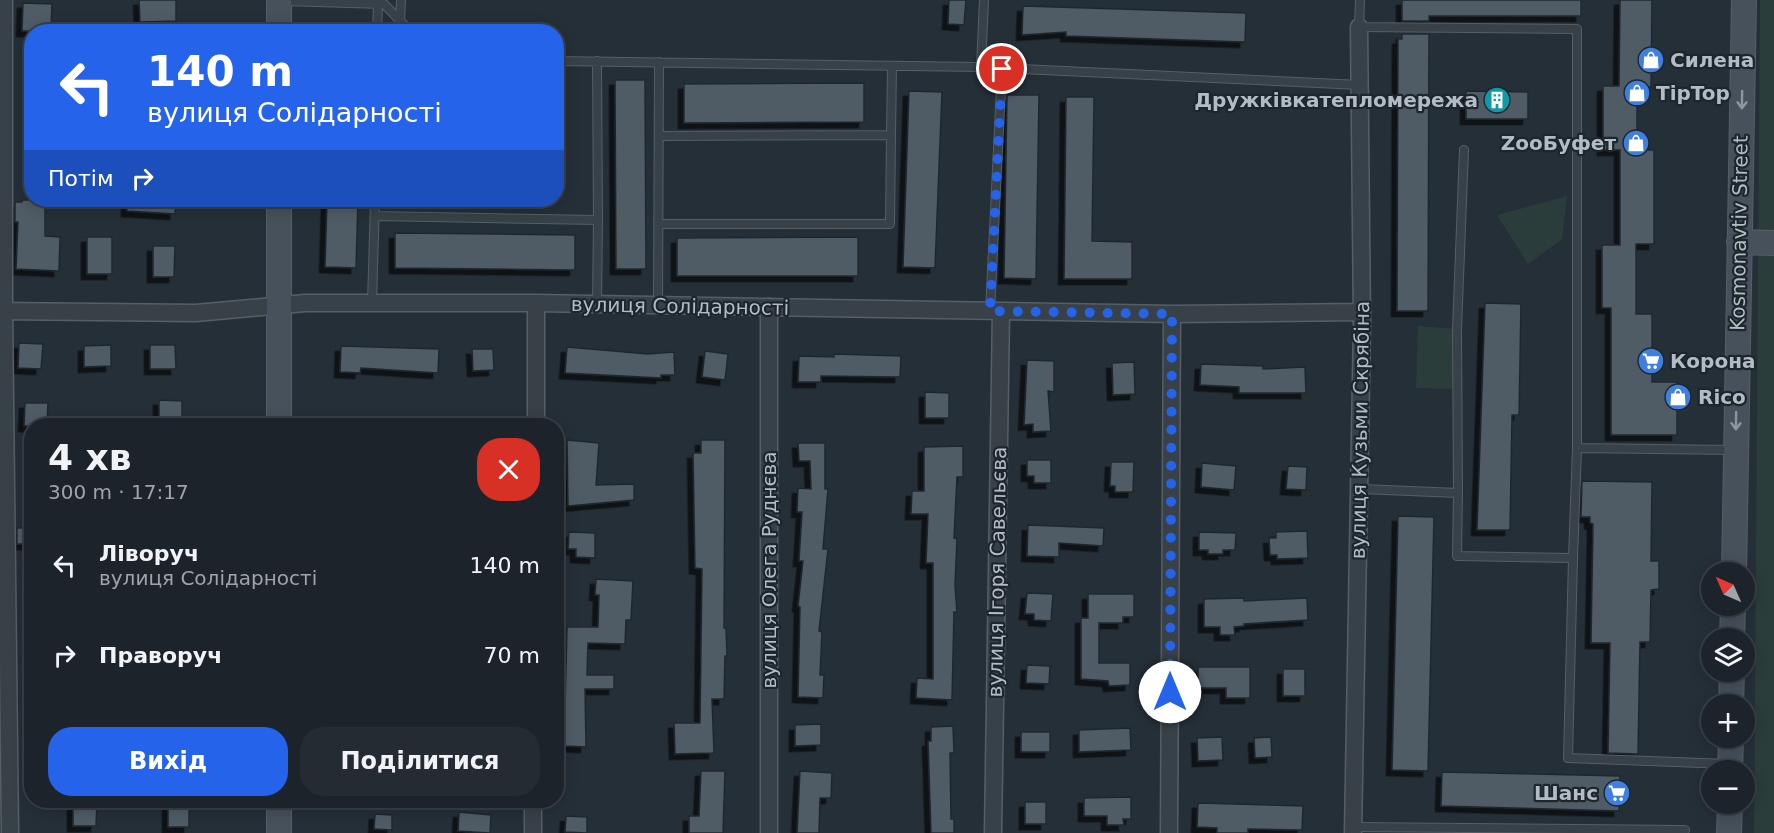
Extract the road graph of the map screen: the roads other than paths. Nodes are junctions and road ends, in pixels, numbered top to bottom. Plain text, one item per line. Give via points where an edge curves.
1 (4, 0) edge
2 (279, 0) edge
3 (401, 0) edge
4 (984, 0) edge
5 (1360, 0) edge
6 (1744, 0) edge
7 (378, 4) junction
8 (400, 20) junction
9 (279, 24) edge
10 (377, 24) edge
11 (404, 24) edge
12 (1359, 27) junction
13 (564, 61) edge
14 (597, 61) junction
15 (659, 62) junction
16 (892, 66) junction
17 (981, 67) junction
18 (1002, 69) junction
19 (1360, 86) junction
20 (891, 135) junction
21 (659, 136) junction
22 (1464, 150) dead end
23 (279, 207) edge
24 (375, 207) edge
25 (375, 216) junction
26 (598, 219) junction
27 (658, 224) junction
28 (1739, 242) junction
29 (1774, 243) edge
30 (372, 303) junction
31 (536, 303) junction
32 (279, 304) junction
33 (597, 304) junction
34 (658, 306) junction
35 (769, 307) junction
36 (2, 311) edge
37 (996, 311) junction
38 (1361, 312) dead end
39 (1172, 314) junction
40 (279, 418) edge
41 (536, 418) edge
42 (1577, 448) junction
43 (1736, 450) junction
44 (1361, 489) junction
45 (1458, 493) junction
46 (1574, 558) junction
47 (1734, 562) edge
48 (1701, 765) edge
49 (279, 808) edge
50 (533, 808) edge
51 (1730, 814) edge
52 (1353, 830) edge
53 (1685, 830) dead end
54 (1588, 831) edge
55 (10, 833) edge
56 (279, 833) edge
57 (533, 833) edge
58 (769, 833) edge
59 (993, 833) edge
60 (1169, 833) edge
61 (1729, 833) edge

1 - 36 street
2 - 7 lane
2 - 9 street
3 - 8 lane
4 - 17 lane
5 - 12 lane
6 -> 28 street, Kosmonavtiv Street
7 - 8 lane via 384,4
7 - 10 lane
8 - 11 lane
12 - 19 street, вулиця Кузьми Скрябіна
12 - 42 lane via 1576,29
13 - 14 lane
14 - 15 lane
14 - 26 lane
15 - 16 lane
15 - 21 lane
16 - 17 lane
16 - 20 lane
17 - 18 lane
18 - 19 lane
18 - 37 lane
19 - 44 street, вулиця Кузьми Скрябіна
20 - 21 lane
20 - 27 lane via 890,224
21 - 27 lane
22 - 45 lane via 1457,329
23 - 32 street
24 - 25 lane
25 - 26 lane
25 - 30 lane
26 - 33 lane
27 - 34 lane
28 - 29 street
28 -> 43 street, Kosmonavtiv Street
30 - 31 street, вулиця Солідарності
30 - 32 street, вулиця Солідарності
31 - 33 street, вулиця Солідарності
31 - 41 street
32 - 36 street, вулиця Солідарності via 196,313
32 - 40 street
33 - 34 street, вулиця Солідарності
34 - 35 street, вулиця Солідарності
35 - 37 street, вулиця Солідарності
35 - 58 street, вулиця Олега Руднєва
36 - 55 street
37 - 39 street, вулиця Солідарності
37 - 59 street, вулиця Ігоря Савельєва
38 - 39 street, вулиця Солідарності
39 - 60 street
42 - 43 lane
42 - 46 lane
43 - 47 street, Kosmonavtiv Street
44 - 45 lane
44 - 52 street, вулиця Кузьми Скрябіна
45 - 46 lane via 1457,556
46 - 48 lane via 1568,758
49 - 56 street
50 - 57 street
51 - 61 street
52 - 54 lane
53 - 54 lane

